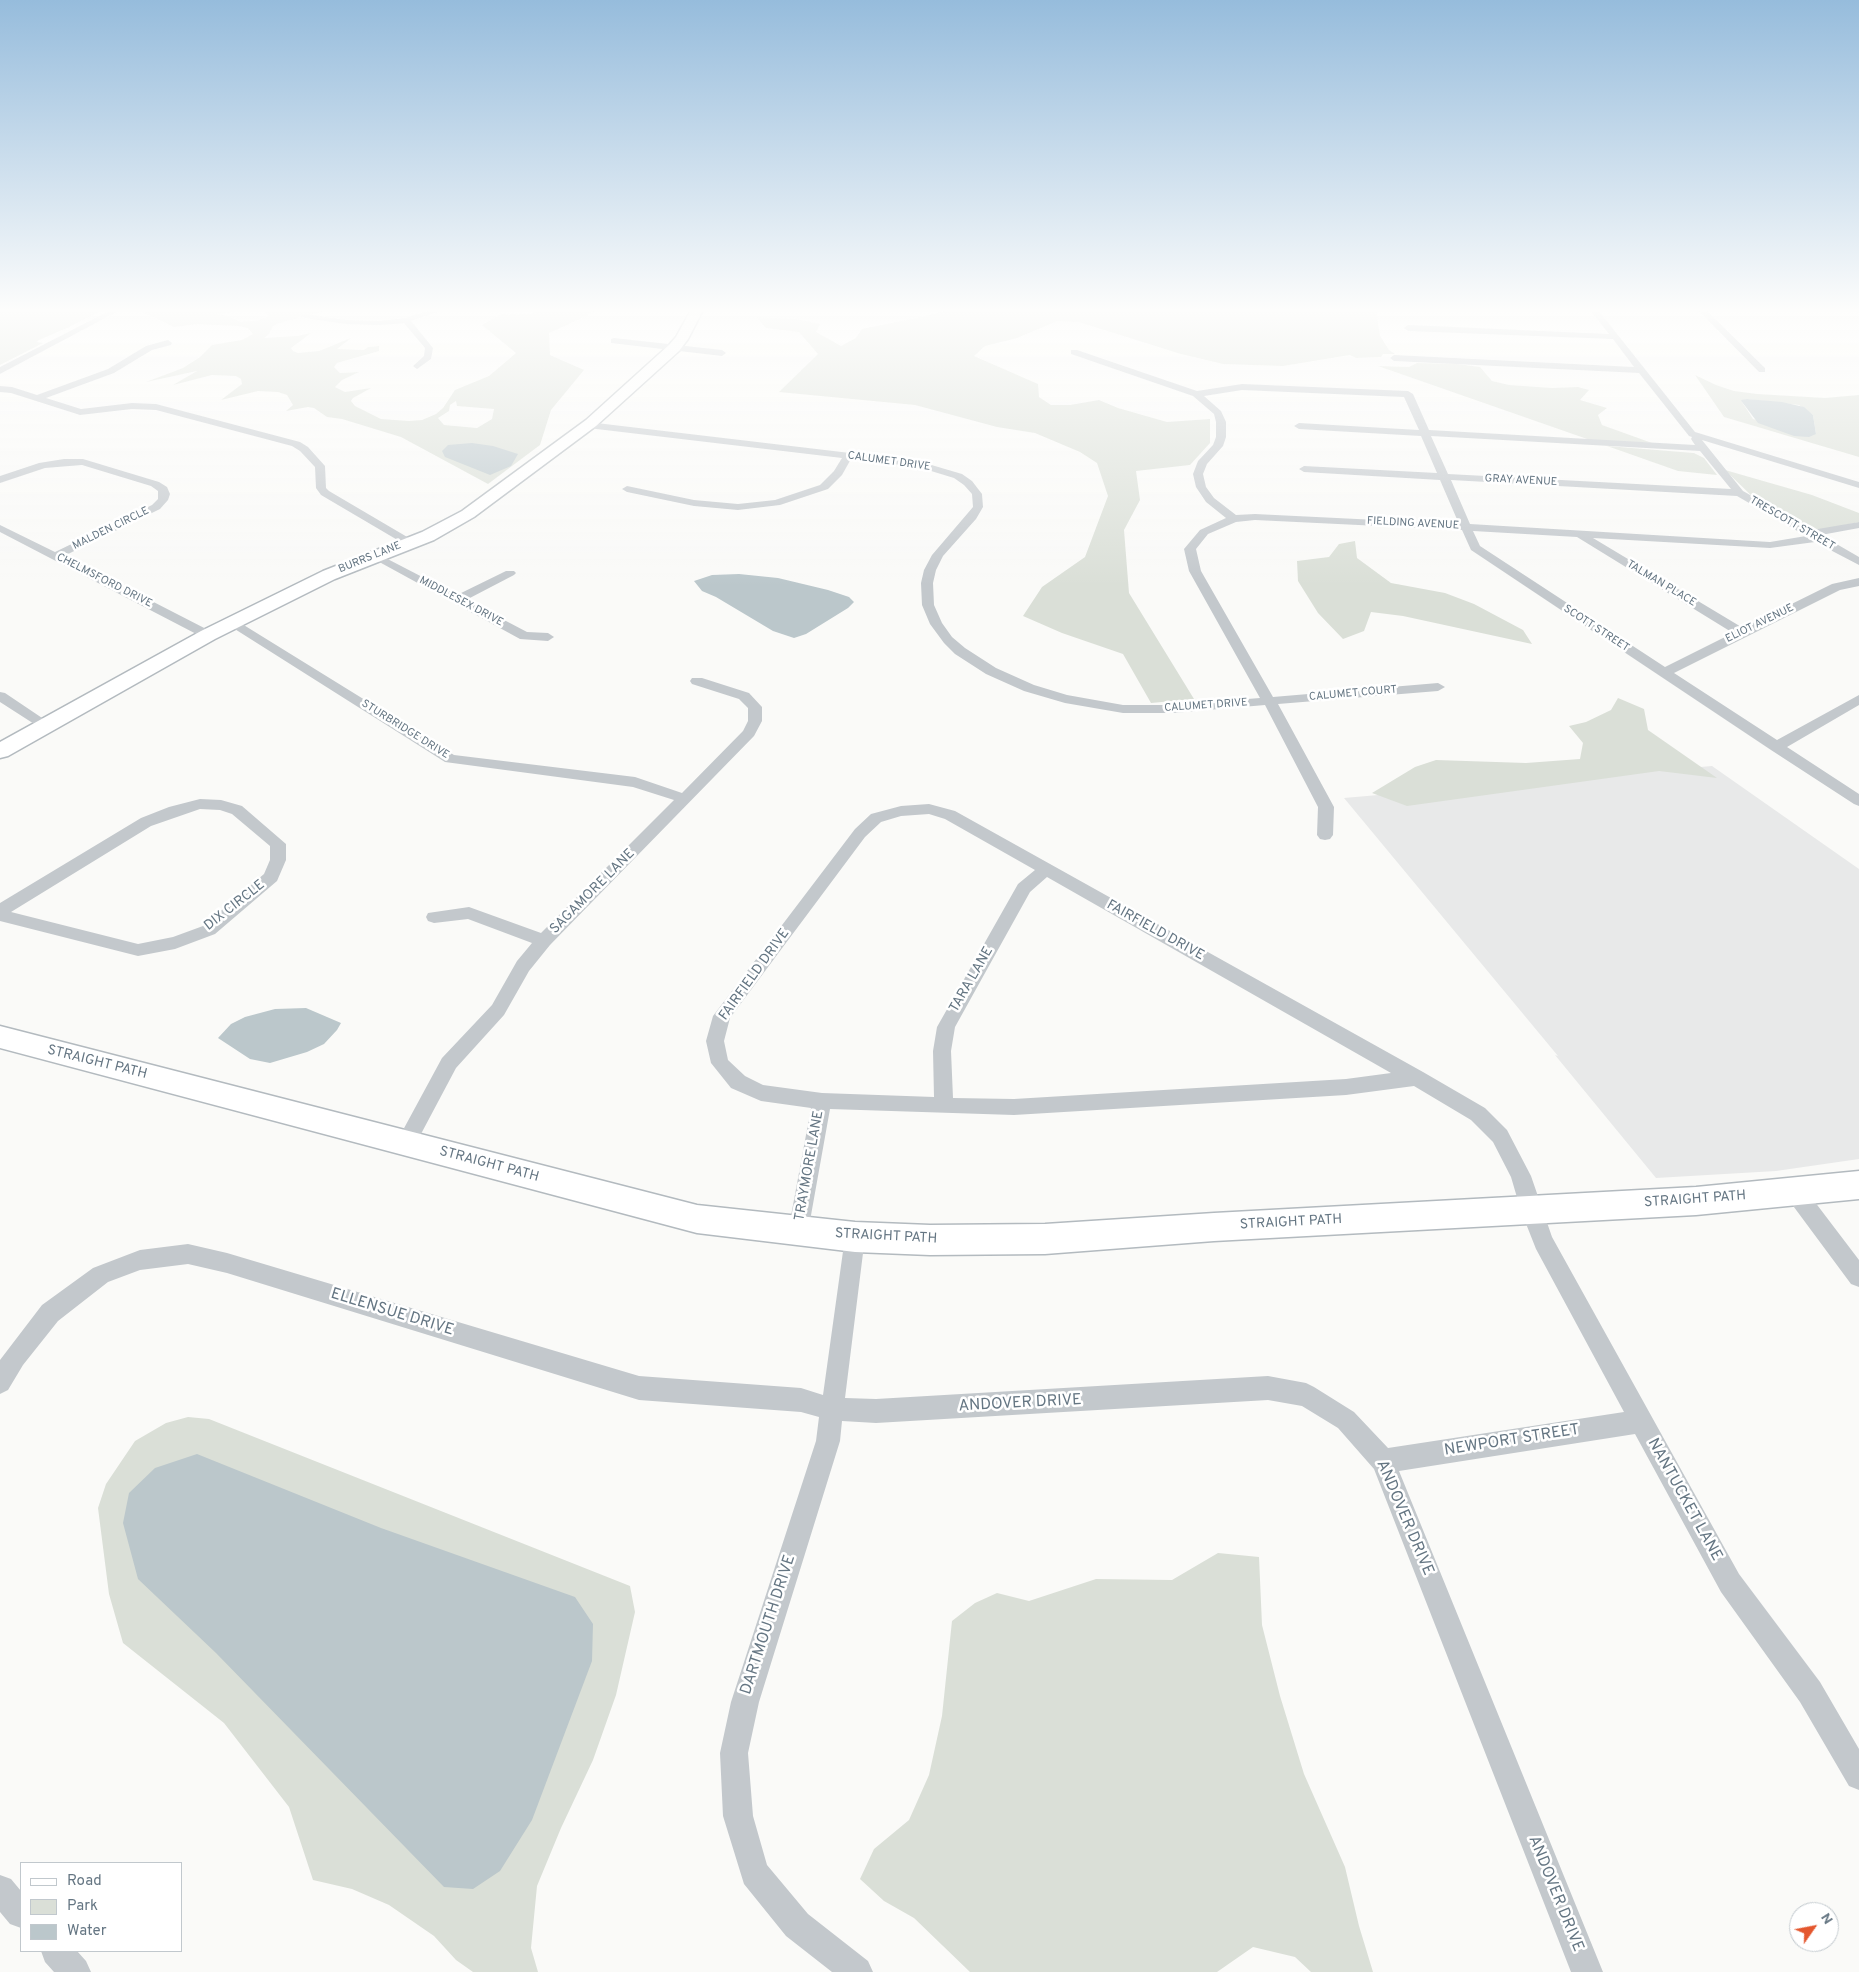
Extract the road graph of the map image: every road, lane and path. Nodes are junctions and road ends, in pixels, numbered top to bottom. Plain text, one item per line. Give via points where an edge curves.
1 (50, 402) edge
2 (614, 402) edge
3 (1206, 402) edge
4 (1416, 402) edge
5 (1666, 402) edge
6 (588, 425) junction
7 (1299, 426) dead end
8 (1424, 433) junction
9 (1692, 434) junction
10 (1703, 448) junction
11 (848, 456) junction
12 (1304, 469) dead end
13 (1444, 477) junction
14 (0, 480) edge
15 (1859, 485) edge
16 (627, 489) dead end
17 (1739, 493) junction
18 (1234, 519) junction
19 (1859, 525) edge
20 (1465, 527) junction
21 (0, 528) edge
22 (1579, 534) junction
23 (1814, 536) junction
24 (410, 543) junction
25 (55, 556) junction
26 (376, 556) junction
27 (1859, 562) edge
28 (510, 573) dead end
29 (1859, 582) edge
30 (457, 600) junction
31 (234, 622) junction
32 (1742, 633) junction
33 (208, 635) junction
34 (548, 637) dead end
35 (1663, 673) junction
36 (697, 681) dead end
37 (1438, 687) dead end
38 (0, 696) edge
39 (1859, 699) edge
40 (1269, 701) junction
41 (47, 726) junction
42 (1776, 747) junction
43 (0, 752) edge
44 (686, 799) junction
45 (1859, 801) edge
46 (1325, 835) dead end
47 (1046, 870) junction
48 (0, 911) edge
49 (0, 915) edge
50 (434, 917) dead end
51 (544, 941) junction
52 (0, 1037) edge
53 (1416, 1078) junction
54 (822, 1101) junction
55 (944, 1106) junction
56 (406, 1143) junction
57 (1859, 1185) edge
58 (1795, 1192) junction
59 (1531, 1211) junction
60 (798, 1232) junction
61 (855, 1237) junction
62 (1859, 1277) edge
63 (0, 1382) edge
64 (831, 1409) junction
65 (1641, 1421) junction
66 (1383, 1461) junction
67 (1859, 1776) edge
68 (0, 1890) edge
69 (20, 1912) edge
70 (57, 1952) edge
71 (75, 1972) edge
72 (857, 1972) edge
73 (1587, 1972) edge

1 - 24 street via 80,412 132,406 156,407 296,444 320,466 321,488 325,494
2 - 6 main road, BURRS LANE
3 - 18 street via 1218,414 1221,437 1218,446 1200,468 1201,487 1210,500
4 - 8 street, SCOTT STREET
5 - 9 street, TRESCOTT STREET
6 - 11 street, CALUMET DRIVE
6 - 24 main road, BURRS LANE via 468,514
7 - 8 street
8 - 10 street
8 - 13 street, SCOTT STREET
9 - 10 street, TRESCOTT STREET
9 - 15 street
10 - 17 street, TRESCOTT STREET
11 - 16 street via 824,487 776,503 738,507 694,503
11 - 40 street, CALUMET DRIVE via 943,470 968,483 976,494 978,507 972,518 938,556 930,570 928,605 948,640 991,671 1047,694 1123,709 1173,709
12 - 13 street, GRAY AVENUE
13 - 17 street, GRAY AVENUE
13 - 20 street, SCOTT STREET
14 - 25 street, MALDEN CIRCLE via 43,465 83,462 163,488 163,500 156,507
17 - 23 street, TRESCOTT STREET
18 - 20 street, FIELDING AVENUE via 1279,517
18 - 40 street, FIELDING AVENUE via 1199,537 1190,549 1191,559 1204,588
19 - 23 street, FIELDING AVENUE
20 - 22 street, FIELDING AVENUE
20 - 35 street, SCOTT STREET via 1475,548
21 - 25 street, CHELMSFORD DRIVE
22 - 23 street, FIELDING AVENUE via 1770,545
22 - 32 street, TALMAN PLACE
23 - 27 street, TRESCOTT STREET
24 - 26 main road, BURRS LANE
25 - 33 street, CHELMSFORD DRIVE
26 - 30 street, MIDDLESEX DRIVE
26 - 31 main road, BURRS LANE via 329,575
28 - 30 street
29 - 32 street, ELIOT AVENUE via 1836,586
30 - 34 street, MIDDLESEX DRIVE via 524,636
31 - 33 main road, BURRS LANE
31 - 44 street, STURBRIDGE DRIVE via 450,759 635,782
32 - 35 street, ELIOT AVENUE
33 - 41 main road, BURRS LANE
35 - 42 street, SCOTT STREET
36 - 44 street, SAGAMORE LANE via 744,696 755,707 755,721 749,733
37 - 40 street, CALUMET COURT
38 - 41 street
39 - 42 street
40 - 46 street, FIELDING AVENUE via 1326,807
41 - 43 main road, BURRS LANE
42 - 45 street, SCOTT STREET
44 - 51 street, SAGAMORE LANE
47 - 53 street, FAIRFIELD DRIVE
47 - 54 street, FAIRFIELD DRIVE via 950,815 929,809 900,811 876,818 860,833 722,1016 715,1041 720,1063 738,1082 761,1093
47 - 55 street, TARA LANE via 1024,888 946,1027 942,1051
48 - 49 street, DIX CIRCLE via 146,822 200,804 237,810 278,844 278,860 271,877 209,930 175,943 138,950
50 - 51 street via 469,913
51 - 56 street, SAGAMORE LANE via 523,966 498,1010 449,1063
52 - 56 main road, STRAIGHT PATH
53 - 55 street, FAIRFIELD DRIVE via 1297,1090 1014,1106
53 - 59 street, FAIRFIELD DRIVE via 1478,1114 1500,1136 1521,1176
54 - 55 street, FAIRFIELD DRIVE
54 - 60 street, TRAYMORE LANE
56 - 60 main road, STRAIGHT PATH via 697,1219
57 - 58 main road, STRAIGHT PATH
58 - 59 main road, STRAIGHT PATH
58 - 62 street
59 - 61 main road, STRAIGHT PATH via 1044,1239
59 - 65 street, NANTUCKET LANE via 1543,1242
60 - 61 main road, STRAIGHT PATH
61 - 64 street, DARTMOUTH DRIVE
63 - 64 street, ELLENSUE DRIVE via 15,1357 50,1313 101,1275 140,1260 188,1254 639,1388 801,1400
64 - 66 street, ANDOVER DRIVE via 876,1411 1268,1388 1306,1395 1346,1420
64 - 72 street, DARTMOUTH DRIVE via 828,1441 745,1702 734,1753 738,1816 756,1872 797,1925
65 - 66 street, NEWPORT STREET
65 - 67 street, NANTUCKET LANE via 1730,1583 1810,1692
66 - 73 street, ANDOVER DRIVE
68 - 69 street
70 - 71 street

